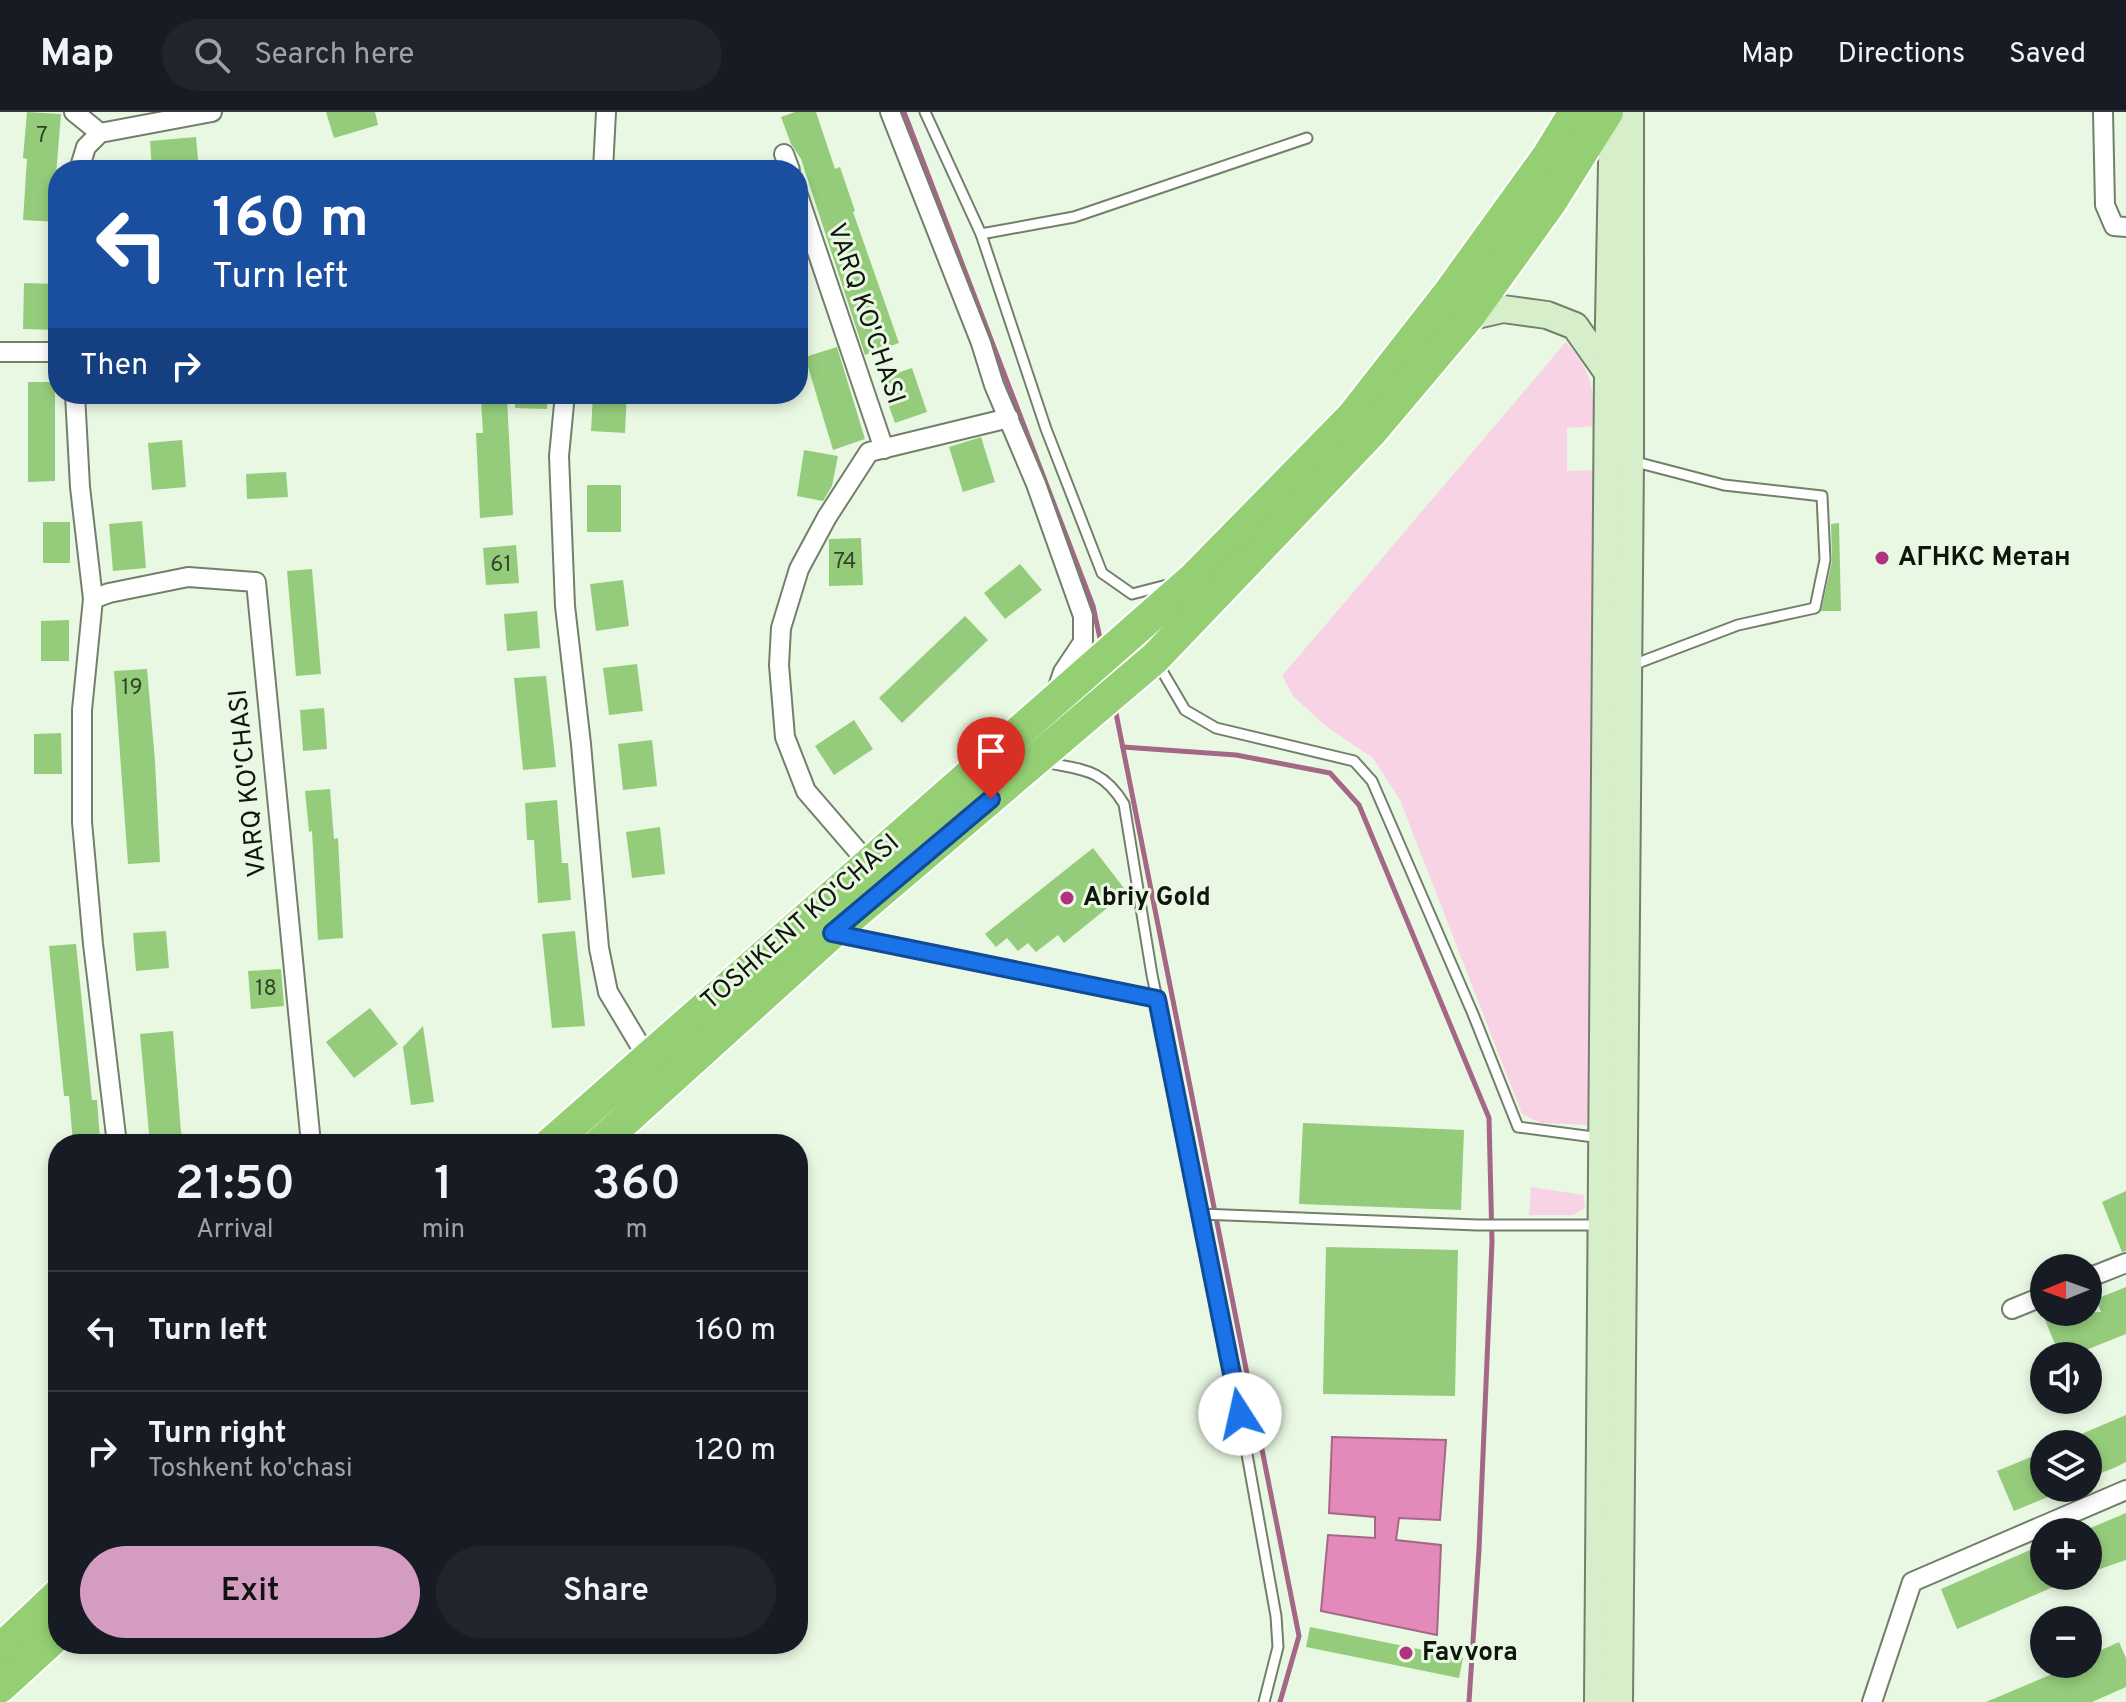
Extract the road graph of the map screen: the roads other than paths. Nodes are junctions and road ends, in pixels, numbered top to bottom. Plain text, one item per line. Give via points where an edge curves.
1 (74, 112) edge
2 (212, 112) edge
3 (606, 112) edge
4 (890, 112) edge
5 (925, 112) edge
6 (1575, 112) edge
7 (1610, 112) edge
8 (1630, 112) edge
9 (2103, 112) edge
10 (100, 133) junction
11 (1307, 138) dead end
12 (82, 160) edge
13 (604, 160) edge
14 (808, 225) edge
15 (2126, 227) edge
16 (981, 234) junction
17 (1468, 317) junction
18 (0, 352) edge
19 (48, 352) edge
20 (1608, 373) junction
21 (76, 404) edge
22 (564, 404) edge
23 (1009, 418) junction
24 (884, 449) junction
25 (1630, 461) junction
26 (1194, 578) junction
27 (93, 599) junction
28 (1155, 658) junction
29 (1627, 668) junction
30 (1052, 704) junction
31 (1036, 761) junction
32 (869, 864) junction
33 (832, 933) junction
34 (1157, 999) junction
35 (647, 1057) junction
36 (116, 1134) edge
37 (310, 1134) edge
38 (561, 1134) edge
39 (610, 1134) edge
40 (1603, 1138) junction
41 (1200, 1214) junction
42 (1603, 1225) junction
43 (2126, 1263) edge
44 (2102, 1272) edge
45 (2030, 1302) edge
46 (2012, 1309) dead end
47 (2126, 1490) edge
48 (48, 1608) edge
49 (48, 1640) edge
50 (6, 1663) edge
51 (1264, 1702) edge
52 (1598, 1702) edge
53 (1619, 1702) edge
54 (1872, 1702) edge

1 - 10 street
2 - 10 street
3 - 13 street
4 - 23 street
5 - 16 lane
6 - 26 highway, TOSHKENT KO'CHASI via 1449,293 1352,417
7 - 17 highway, TOSHKENT KO'CHASI
7 - 20 main road
8 - 25 main road
9 - 15 street via 2105,205 2114,226
10 - 12 street
11 - 16 lane via 1074,217
14 - 24 street, VARQ KO'CHASI
16 - 26 lane via 1046,429 1102,573 1132,594
17 - 20 main road via 1503,309 1547,315 1575,326
17 - 28 highway, TOSHKENT KO'CHASI via 1371,432
18 - 19 street
20 - 40 main road
21 - 27 street
22 - 35 street via 559,456 565,606 599,948 608,992
23 - 24 street
23 - 30 street via 1083,616 1083,642 1063,672
24 - 32 street via 869,452 799,569 781,628 779,665 785,737 806,791
25 - 29 main road
25 - 29 lane via 1724,485 1822,496 1825,560 1815,608 1738,625
26 - 30 highway, TOSHKENT KO'CHASI
27 - 36 street via 82,710 82,822
27 - 37 street, VARQ KO'CHASI via 188,577 256,582
28 - 31 highway, TOSHKENT KO'CHASI
28 - 40 lane via 1185,710 1216,728 1354,761 1372,781 1518,1127
29 - 53 main road
30 - 32 highway, TOSHKENT KO'CHASI
31 - 33 highway, TOSHKENT KO'CHASI
31 - 34 lane via 1091,772 1112,785 1124,804
32 - 35 highway, TOSHKENT KO'CHASI
33 - 34 lane
33 - 39 highway, TOSHKENT KO'CHASI
34 - 41 lane
35 - 38 highway, TOSHKENT KO'CHASI
40 - 42 main road
41 - 42 lane
41 - 51 lane via 1276,1616 1278,1647
42 - 52 main road
43 - 44 street
45 - 46 street
47 - 54 street via 1912,1582
48 - 50 highway
49 - 50 highway

